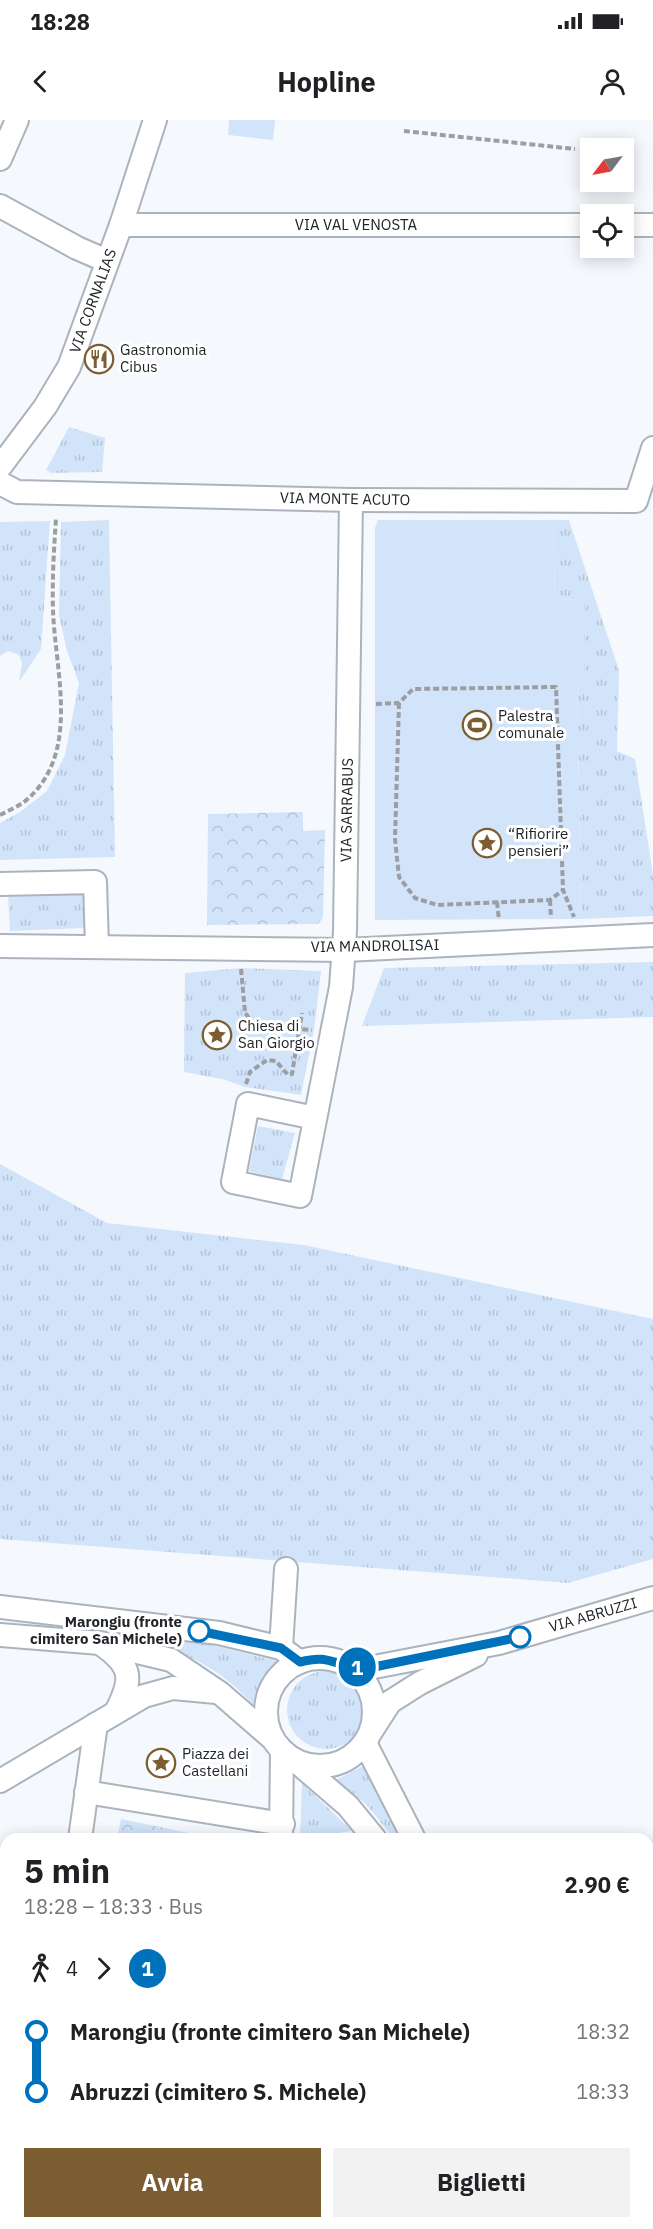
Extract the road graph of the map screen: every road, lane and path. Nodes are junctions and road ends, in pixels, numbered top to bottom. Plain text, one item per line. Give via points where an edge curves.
1 (17, 120) edge
2 (155, 120) edge
3 (404, 131) dead end
4 (575, 149) dead end
5 (0, 159) edge
6 (0, 207) edge
7 (121, 225) junction
8 (580, 225) edge
9 (634, 225) edge
10 (653, 225) edge
11 (107, 261) junction
12 (653, 448) edge
13 (0, 467) edge
14 (0, 483) edge
15 (351, 500) junction
16 (56, 519) dead end
17 (399, 703) junction
18 (376, 704) dead end
19 (0, 815) edge
20 (0, 884) edge
21 (563, 890) junction
22 (550, 900) junction
23 (497, 902) junction
24 (551, 919) dead end
25 (499, 920) dead end
26 (653, 935) edge
27 (574, 939) junction
28 (0, 946) edge
29 (97, 947) junction
30 (345, 950) junction
31 (241, 966) dead end
32 (302, 1013) dead end
33 (300, 1027) junction
34 (314, 1031) dead end
35 (245, 1087) dead end
36 (315, 1118) junction
37 (286, 1569) dead end
38 (653, 1598) edge
39 (0, 1607) edge
40 (0, 1635) edge
41 (100, 1643) junction
42 (499, 1643) junction
43 (281, 1648) junction
44 (300, 1662) junction
45 (350, 1667) junction
46 (220, 1693) junction
47 (117, 1710) junction
48 (96, 1724) junction
49 (368, 1738) junction
50 (282, 1749) junction
51 (0, 1781) edge
52 (86, 1792) junction
53 (282, 1832) edge
54 (81, 1833) edge
55 (370, 1833) edge
56 (411, 1833) edge

1 - 5 street
2 - 7 street, VIA CORNALIAS
3 - 4 path
6 - 11 street
7 - 8 street, VIA VAL VENOSTA
7 - 11 street, VIA CORNALIAS
9 - 10 street
11 - 13 street, VIA CORNALIAS via 69,367
12 - 15 street, VIA MONTE ACUTO via 636,501
14 - 15 street, VIA MONTE ACUTO via 17,492
15 - 30 street, VIA SARRABUS
16 - 19 path via 53,610 62,706 58,746 40,784 24,802
17 - 18 path
17 - 21 path via 413,689 556,687
17 - 23 path via 395,839 399,877 415,898 437,905
20 - 29 street via 95,882
21 - 22 path
21 - 27 path via 574,919
22 - 23 path
22 - 24 path
23 - 25 path
26 - 27 street, VIA MANDROLISAI
27 - 30 street, VIA MANDROLISAI
28 - 29 street, VIA MANDROLISAI
29 - 30 street, VIA MANDROLISAI
30 - 36 street, VIA SARRABUS
31 - 33 path via 243,1002 253,1025
32 - 33 path
33 - 34 path
33 - 35 path via 292,1074 288,1075 276,1061 267,1060 250,1072
36 - 36 street, VIA SARRABUS via 248,1104 233,1182 300,1196
37 - 43 street
38 - 42 street, VIA ABRUZZI
39 - 43 street via 219,1634
40 - 41 street
41 - 46 street via 171,1660
41 - 47 street via 123,1660 128,1674 128,1688
42 - 45 street, VIA ABRUZZI via 374,1667
42 - 49 street, VIA ABRUZZI via 390,1702
43 - 44 street
44 - 45 street via 317,1658
44 - 50 street via 273,1685 267,1703 267,1722
45 - 49 street via 372,1696 374,1714
46 - 47 street via 173,1688 144,1696
46 - 50 street
47 - 48 street
48 - 51 street
48 - 52 street
49 - 50 street via 342,1762 328,1766 313,1766
49 - 56 street
50 - 53 street
50 - 55 street via 348,1806
52 - 53 street
52 - 54 street

